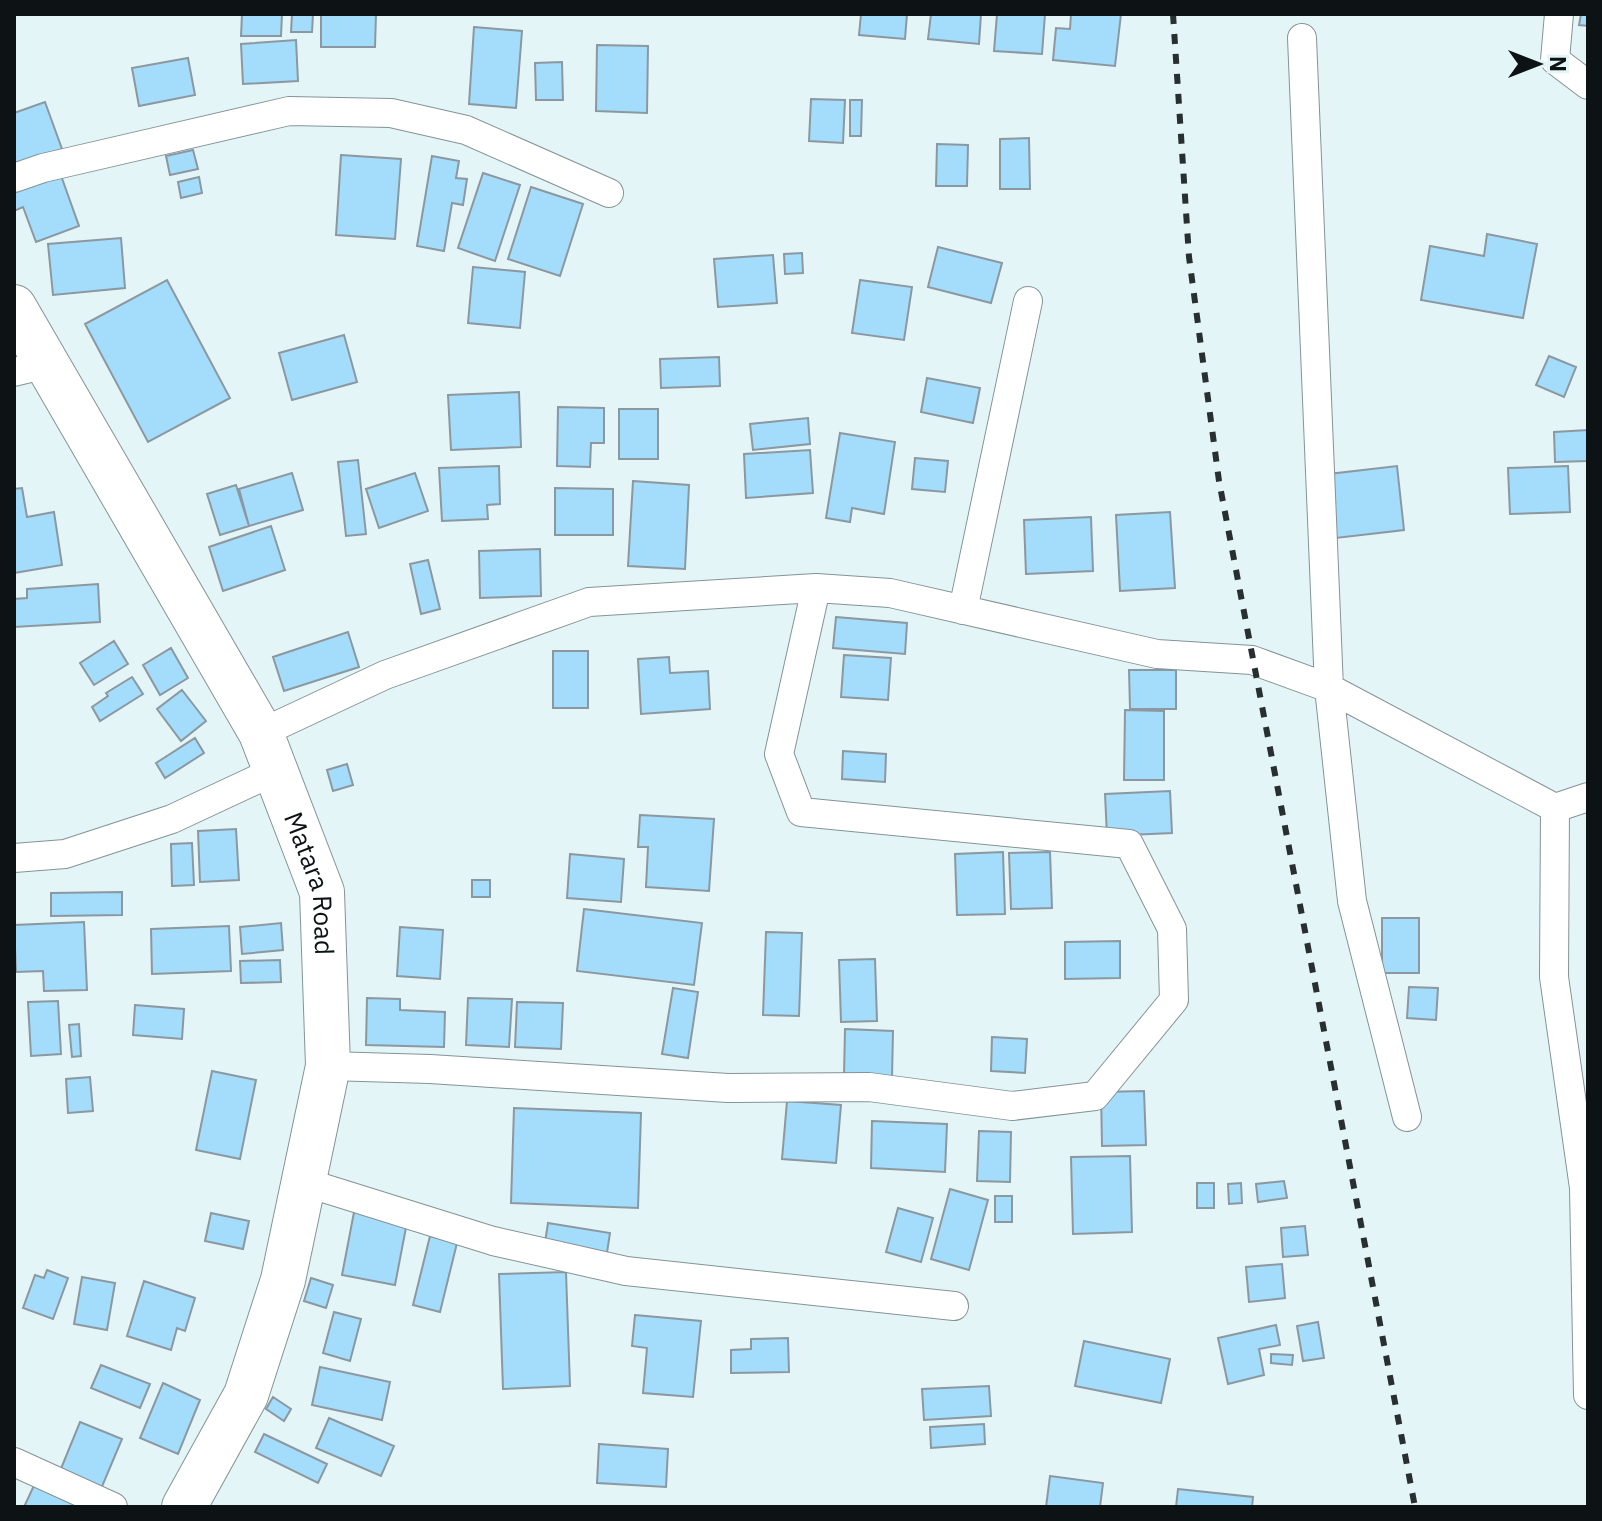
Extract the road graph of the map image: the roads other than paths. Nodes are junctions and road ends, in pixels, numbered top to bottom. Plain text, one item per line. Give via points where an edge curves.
1 (1559, 14) edge
2 (1302, 38) dead end
3 (1588, 85) edge
4 (14, 178) edge
5 (609, 193) dead end
6 (1028, 301) dead end
7 (14, 307) edge
8 (31, 368) edge
9 (816, 588) junction
10 (963, 610) junction
11 (1329, 688) junction
12 (269, 752) junction
13 (1588, 797) edge
14 (1555, 808) junction
15 (14, 858) edge
16 (328, 1066) junction
17 (1407, 1117) dead end
18 (304, 1182) junction
19 (1587, 1287) edge
20 (954, 1306) dead end
21 (1588, 1395) edge
22 (14, 1462) edge
23 (113, 1507) edge
24 (184, 1507) edge

1 - 3 street via 1555,60
2 - 11 street
4 - 5 street via 289,111 391,113 466,130
6 - 10 street
7 - 8 highway, Matara Road
8 - 12 highway, Matara Road
9 - 10 street via 890,593
9 - 12 street via 589,602 385,675
9 - 16 street via 779,754 801,812 1129,844 1172,929 1174,1000 1095,1096 1012,1106 869,1087 728,1088
10 - 11 street via 1157,654 1252,660
11 - 14 street
11 - 17 street via 1352,901
12 - 15 street via 172,819 65,854
12 - 16 highway, Matara Road via 322,892
13 - 14 street
14 - 19 street via 1554,977 1584,1188
16 - 18 highway, Matara Road
18 - 20 street via 493,1241 626,1271
18 - 24 highway, Matara Road via 283,1280 246,1395
19 - 21 street
22 - 23 street

